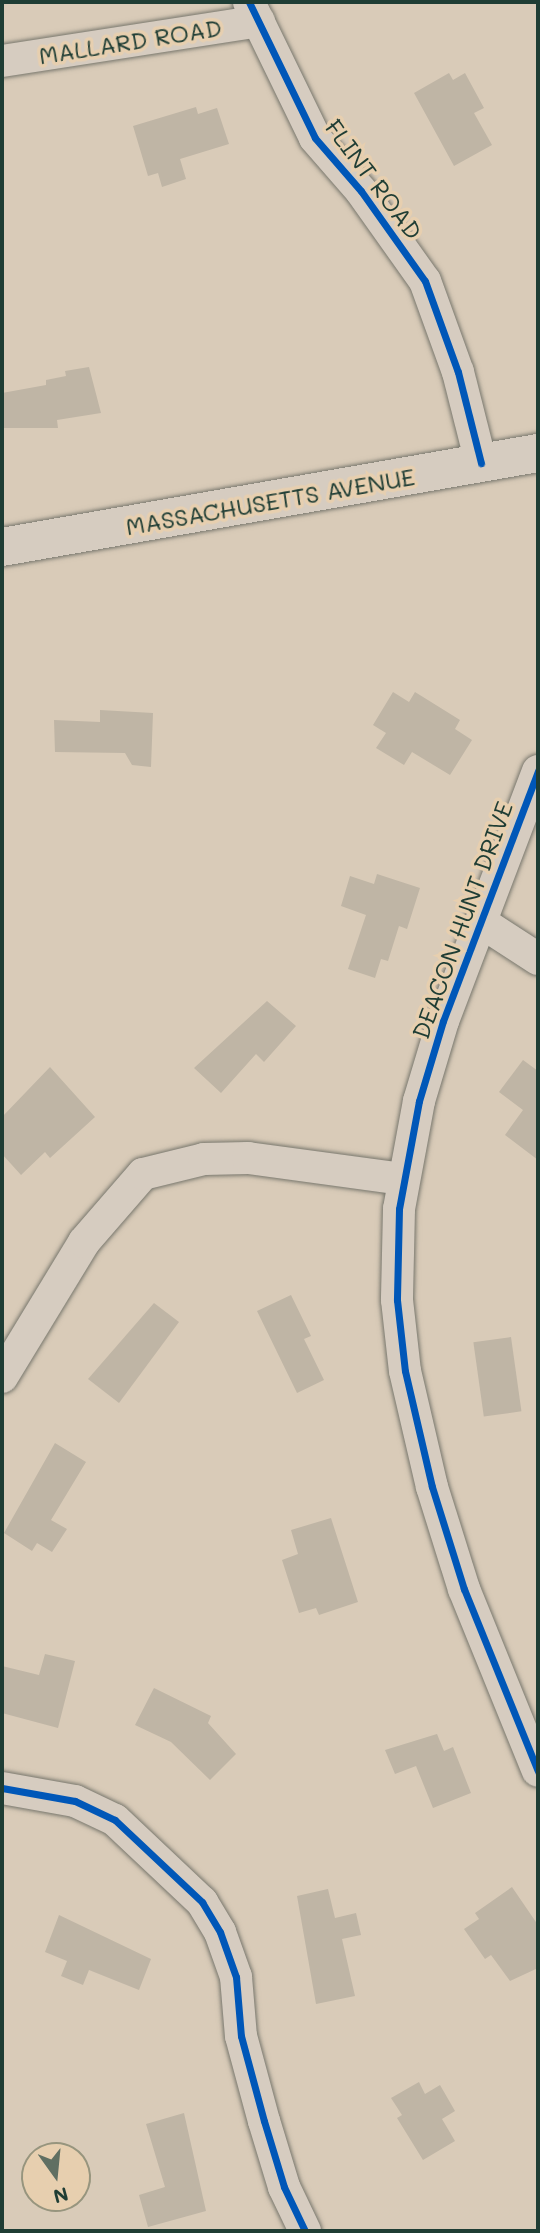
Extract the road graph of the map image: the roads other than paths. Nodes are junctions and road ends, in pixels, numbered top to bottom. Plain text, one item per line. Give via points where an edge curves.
1 (254, 11) edge
2 (2, 61) edge
3 (538, 453) edge
4 (481, 463) junction
5 (2, 547) edge
6 (538, 771) edge
7 (481, 922) junction
8 (538, 959) edge
9 (404, 1179) junction
10 (2, 1377) edge
11 (538, 1771) edge
12 (2, 1788) edge
13 (306, 2231) edge

1 - 2 street, MALLARD ROAD
1 - 4 street, FLINT ROAD via 315,138 361,191 425,281 458,372
3 - 4 main road, MASSACHUSETTS AVENUE
4 - 5 main road, MASSACHUSETTS AVENUE
6 - 7 street, DEACON HUNT DRIVE
7 - 8 street
7 - 9 street, DEACON HUNT DRIVE via 423,1088
9 - 10 street via 248,1158 204,1159 143,1174 84,1242
9 - 11 street, DEACON HUNT DRIVE via 397,1300 408,1384 432,1487 464,1589
12 - 13 street via 75,1801 115,1820 202,1902 220,1932 236,1977 241,2036 264,2121 284,2187

